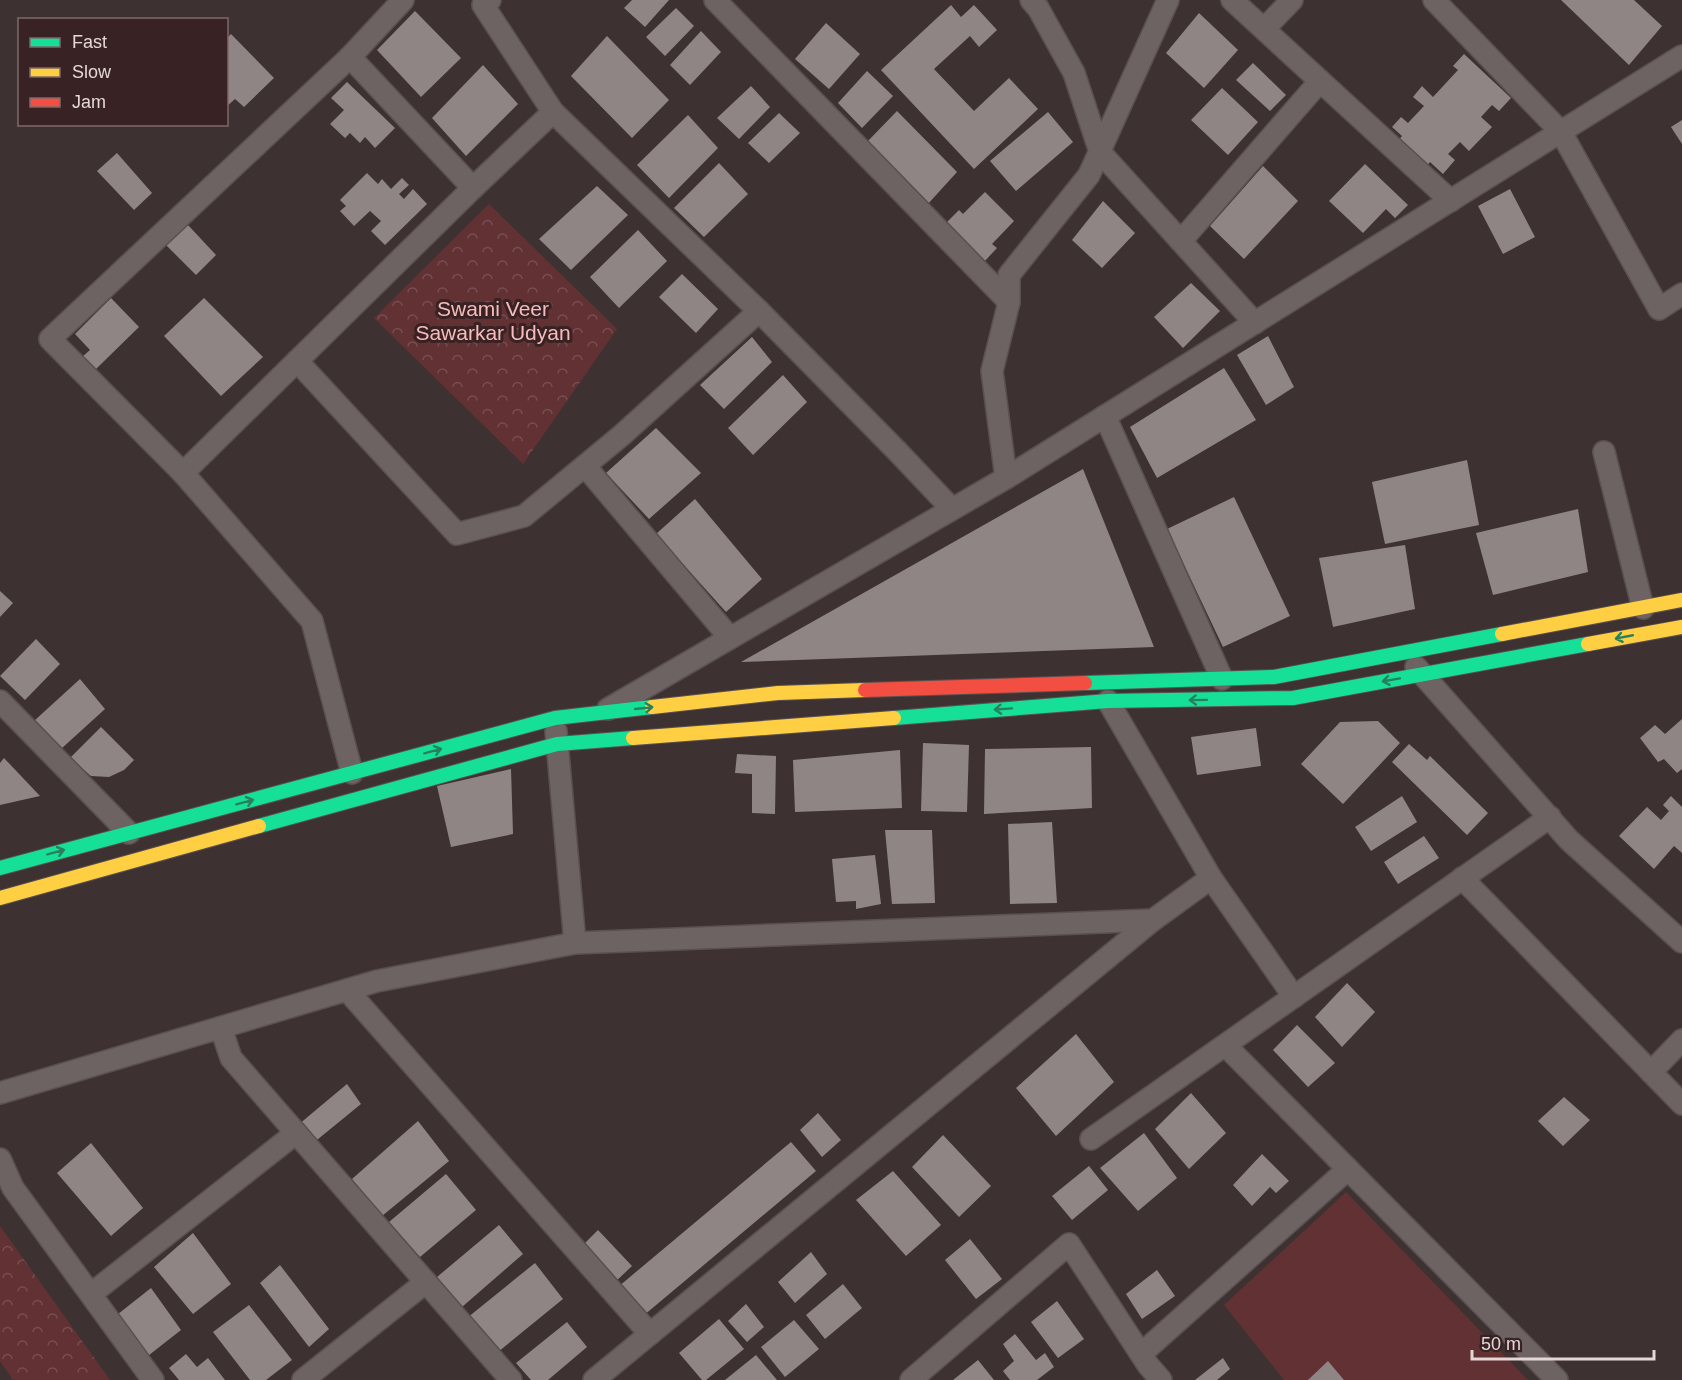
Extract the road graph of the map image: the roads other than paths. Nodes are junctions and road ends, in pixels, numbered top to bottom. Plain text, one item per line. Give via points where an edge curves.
1 (403, 0) edge
2 (715, 0) edge
3 (1031, 0) edge
4 (1168, 0) edge
5 (1232, 0) edge
6 (1292, 0) edge
7 (1434, 0) edge
8 (484, 2) edge
9 (1264, 29) junction
10 (1682, 56) edge
11 (351, 57) junction
12 (1320, 81) junction
13 (553, 112) junction
14 (1561, 132) junction
15 (1100, 152) junction
16 (473, 188) junction
17 (1451, 201) junction
18 (1181, 241) junction
19 (1682, 294) edge
20 (1009, 302) junction
21 (759, 311) junction
22 (1255, 323) junction
23 (297, 361) junction
24 (1105, 416) junction
25 (1604, 452) dead end
26 (585, 466) junction
27 (183, 473) junction
28 (1006, 478) junction
29 (952, 509) junction
30 (1682, 600) edge
31 (1643, 608) junction
32 (1682, 627) edge
33 (730, 638) junction
34 (1403, 653) junction
35 (1424, 674) junction
36 (1222, 679) junction
37 (0, 701) edge
38 (1108, 701) junction
39 (602, 713) junction
40 (555, 718) junction
41 (557, 744) junction
42 (352, 773) junction
43 (1550, 817) junction
44 (129, 833) junction
45 (0, 868) edge
46 (1212, 878) junction
47 (1462, 878) junction
48 (0, 898) edge
49 (1153, 920) junction
50 (1682, 942) edge
51 (574, 943) junction
52 (347, 990) junction
53 (1294, 997) junction
54 (221, 1028) junction
55 (1682, 1041) edge
56 (1226, 1046) junction
57 (1651, 1072) junction
58 (0, 1093) edge
59 (1682, 1104) edge
60 (296, 1133) junction
61 (1091, 1139) dead end
62 (0, 1159) edge
63 (1348, 1169) junction
64 (426, 1282) junction
65 (91, 1294) junction
66 (650, 1334) junction
67 (1141, 1354) junction
68 (153, 1380) edge
69 (303, 1380) edge
70 (511, 1380) edge
71 (594, 1380) edge
72 (911, 1380) edge
73 (1161, 1380) edge
74 (1557, 1380) edge

1 - 11 street
2 - 20 street
3 - 15 street via 1074,73
4 - 15 street
5 - 9 street
6 - 9 street
7 - 14 street
8 - 13 street
9 - 12 street
10 - 14 street
11 - 16 street
11 - 27 street via 50,339
12 - 17 street
12 - 18 street
13 - 16 street
13 - 21 street
14 - 17 street
14 - 19 street via 1659,309
15 - 18 street
15 - 20 street via 1089,176 1009,274
16 - 23 street
17 - 22 street
18 - 22 street
20 - 28 street via 992,371
21 - 26 street
21 - 29 street
22 - 24 street
23 - 26 street via 457,534 524,516
23 - 27 street
24 - 28 street
24 - 36 street
25 - 31 street
26 - 33 street
27 - 42 street via 312,621
28 - 29 street
29 - 33 street
30 - 31 main road
31 - 34 main road
32 -> 35 main road
33 - 39 street
34 - 35 street
34 - 36 main road via 1274,677
35 -> 38 main road via 1293,698
35 - 43 street
39 -> 36 main road via 778,693
37 - 44 street
38 -> 41 main road
38 - 46 street
39 - 40 main road
40 - 41 street
42 -> 40 main road
41 - 48 main road
41 - 51 street
44 -> 42 main road
43 - 47 street
43 - 50 street via 1569,840
45 -> 44 main road
46 - 49 street
46 - 53 street
47 - 53 street
47 - 57 street
49 - 51 street
49 - 66 street
51 - 52 street
52 - 54 street
52 - 66 street
53 - 56 street
54 - 58 street
54 - 60 street via 231,1058
55 - 57 street
56 - 61 street
56 - 63 street
57 - 59 street
60 - 64 street
60 - 65 street
62 - 65 street via 13,1188
63 - 67 street
63 - 74 street
64 - 69 street
64 - 70 street
65 - 68 street
66 - 71 street
67 - 72 street via 1069,1244
67 - 73 street

